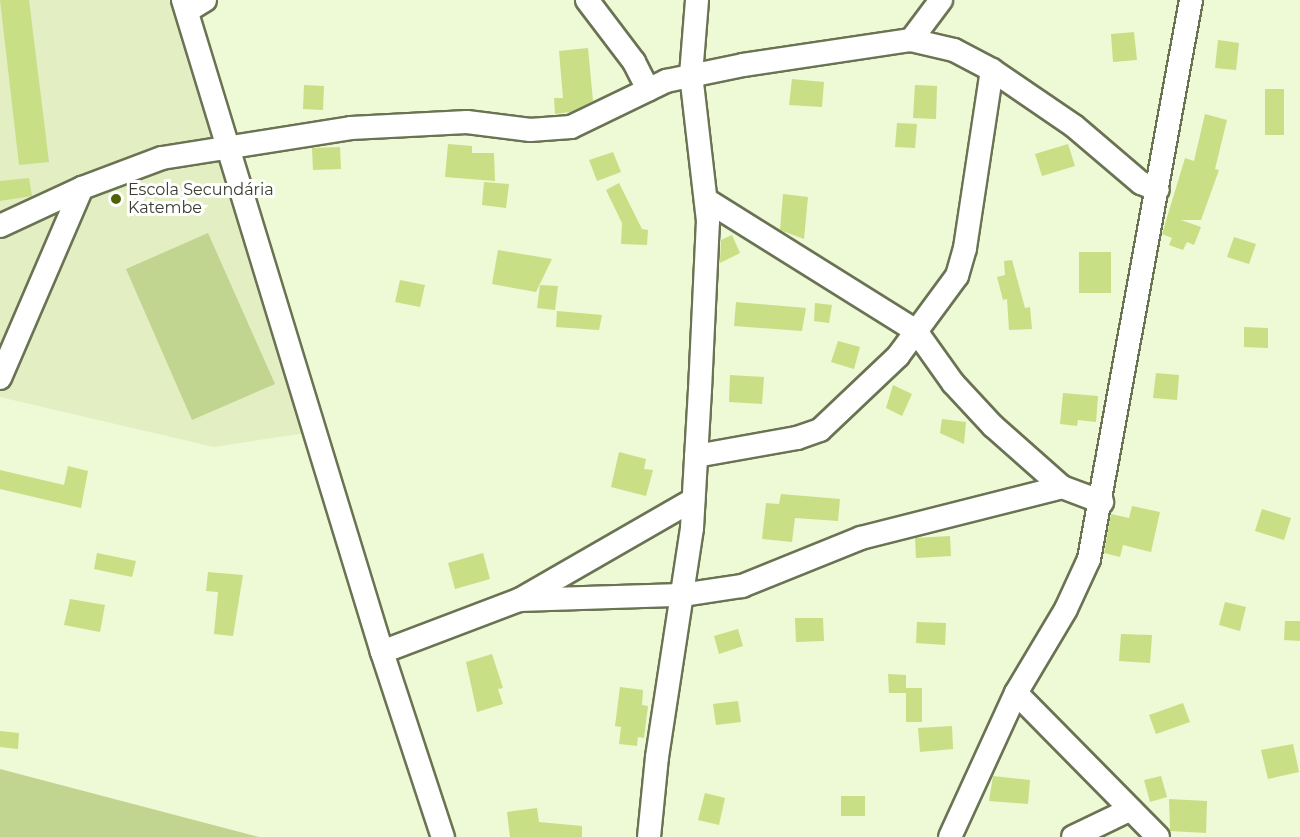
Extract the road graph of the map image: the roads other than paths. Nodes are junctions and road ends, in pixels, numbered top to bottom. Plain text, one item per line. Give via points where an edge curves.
1 (587, 0) edge
2 (697, 0) edge
3 (941, 0) edge
4 (1191, 0) edge
5 (192, 4) edge
6 (911, 40) junction
7 (992, 70) junction
8 (691, 75) junction
9 (648, 90) junction
10 (230, 145) junction
11 (82, 188) junction
12 (1158, 190) junction
13 (708, 201) junction
14 (0, 226) edge
15 (916, 331) junction
16 (0, 378) edge
17 (696, 456) junction
18 (1062, 487) junction
19 (693, 500) junction
20 (1102, 502) junction
21 (682, 595) junction
22 (519, 600) junction
23 (382, 652) junction
24 (1016, 693) junction
25 (1129, 810) junction
26 (443, 837) edge
27 (649, 837) edge
28 (950, 837) edge
29 (1073, 837) edge
30 (1158, 837) edge

1 - 9 street via 634,62
2 - 8 street
3 - 6 street
4 - 12 street
5 - 10 street
6 - 7 street via 954,50
6 - 8 street
7 - 12 street via 1074,126 1141,183
7 - 15 street via 957,276
8 - 9 street
8 - 13 street
9 - 10 street via 572,127 530,130 455,123 351,128
10 - 11 street via 162,158
10 - 23 street
11 - 14 street
11 - 16 street
12 - 20 street
13 - 15 street
13 - 17 street
15 - 17 street via 898,356 820,430 797,438
15 - 18 street via 953,383 993,426
17 - 19 street
18 - 20 street
18 - 21 street via 861,538 742,586
19 - 21 street
19 - 22 street
20 - 24 street via 1089,559 1066,609
21 - 22 street
21 - 27 street
22 - 23 street
23 - 26 street
24 - 25 street
24 - 28 street
25 - 29 street
25 - 30 street

